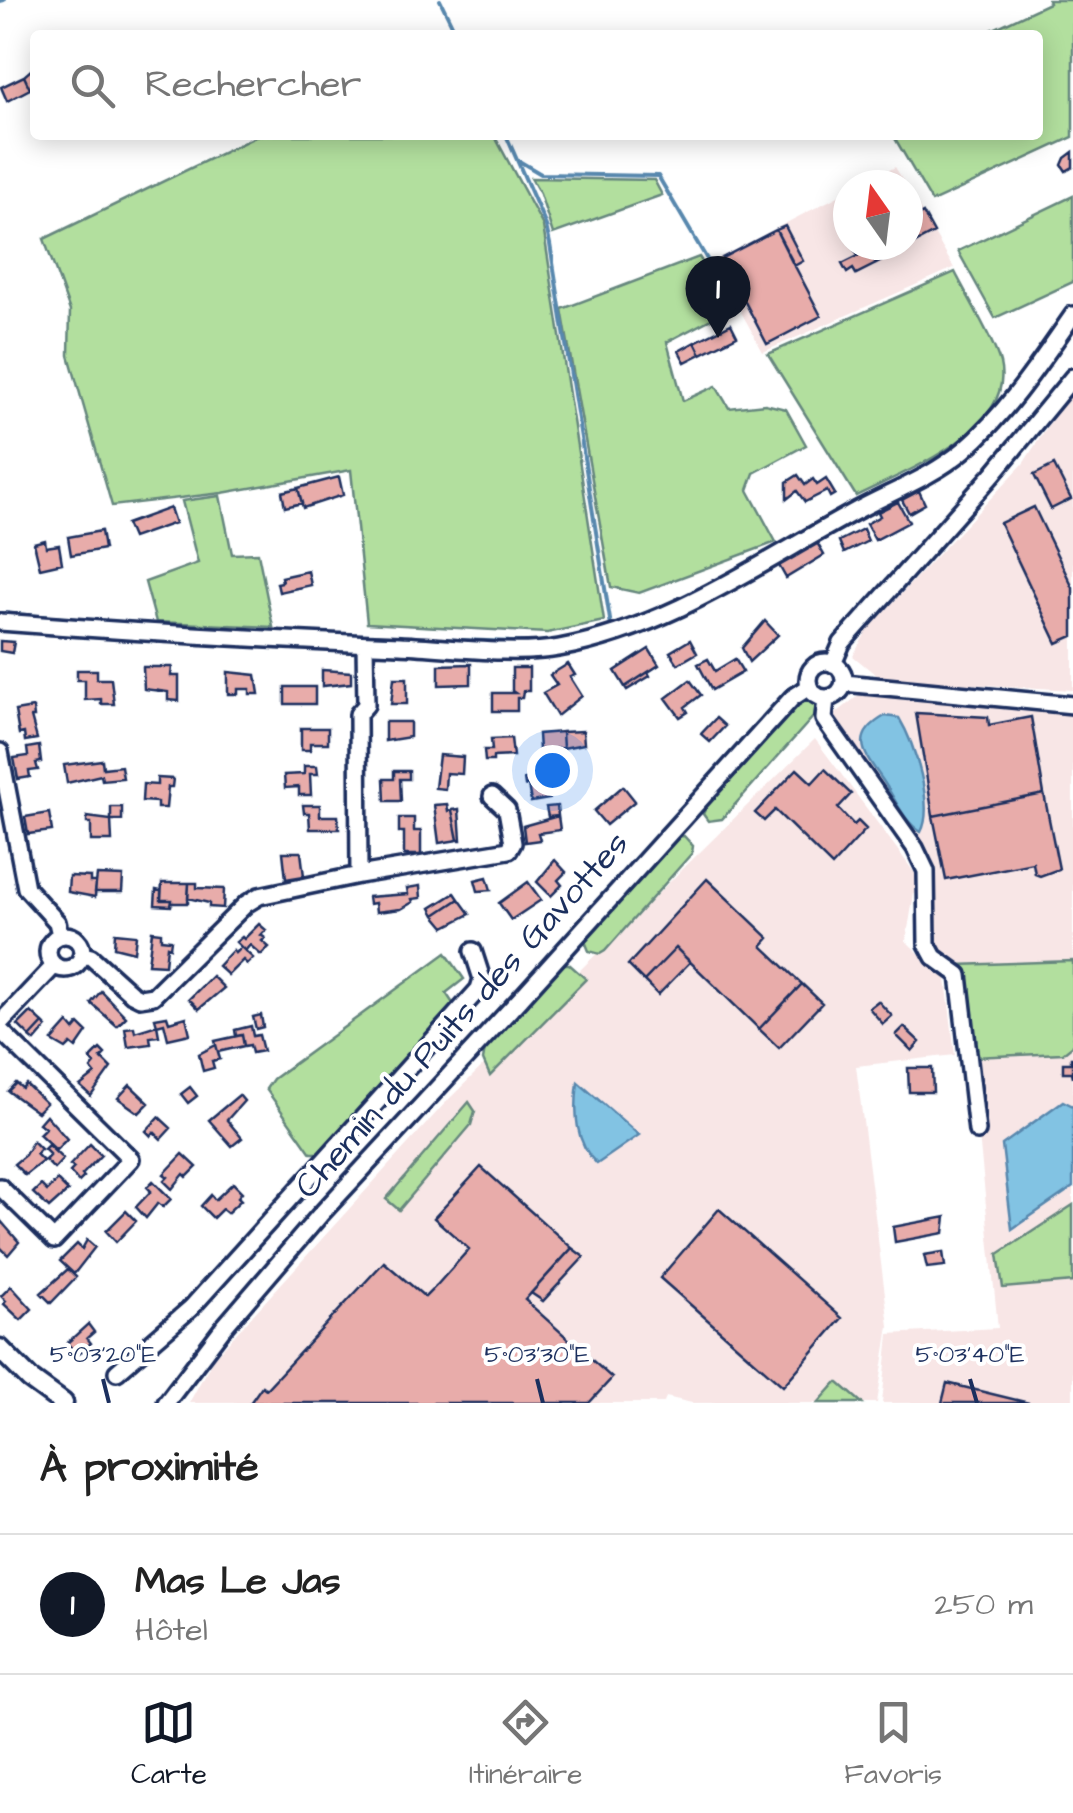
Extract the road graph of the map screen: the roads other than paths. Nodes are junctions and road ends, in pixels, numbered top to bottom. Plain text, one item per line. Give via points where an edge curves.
1 (1073, 315) edge
2 (1073, 377) edge
3 (1066, 400) edge
4 (0, 622) edge
5 (364, 644) junction
6 (832, 664) junction
7 (844, 684) junction
8 (809, 687) junction
9 (826, 698) junction
10 (1073, 706) edge
11 (0, 752) edge
12 (492, 796) dead end
13 (359, 875) junction
14 (60, 935) junction
15 (473, 950) dead end
16 (83, 954) junction
17 (54, 966) junction
18 (0, 1026) edge
19 (977, 1131) dead end
20 (318, 1167) junction
21 (0, 1187) edge
22 (344, 1189) junction
23 (0, 1350) edge
24 (0, 1366) edge
25 (117, 1372) dead end
26 (165, 1400) edge
27 (42, 1403) edge
28 (63, 1403) edge

1 - 5 street via 995,418 942,468 707,597 560,648
2 - 3 street
3 - 6 street via 842,643
4 - 5 street
5 - 13 street
6 - 7 street
6 - 8 street via 814,668
7 - 9 street
7 - 10 street
8 - 9 street
8 - 22 street, Chemin du Puits des Gavottes
9 - 19 street via 824,719 926,871 927,944 959,975
11 - 14 street via 26,888 58,922
12 - 13 street via 507,810 514,843 509,850
13 - 16 street via 259,896 153,996 132,994
14 - 16 street via 76,938
14 - 17 street via 48,949
15 - 20 street via 479,989
16 - 17 street via 72,968
17 - 18 street
18 - 21 street via 131,1159 54,1240
20 - 22 street
20 - 25 street via 191,1308
22 - 26 street, Chemin du Puits des Gavottes
23 - 28 main road
24 - 27 main road

